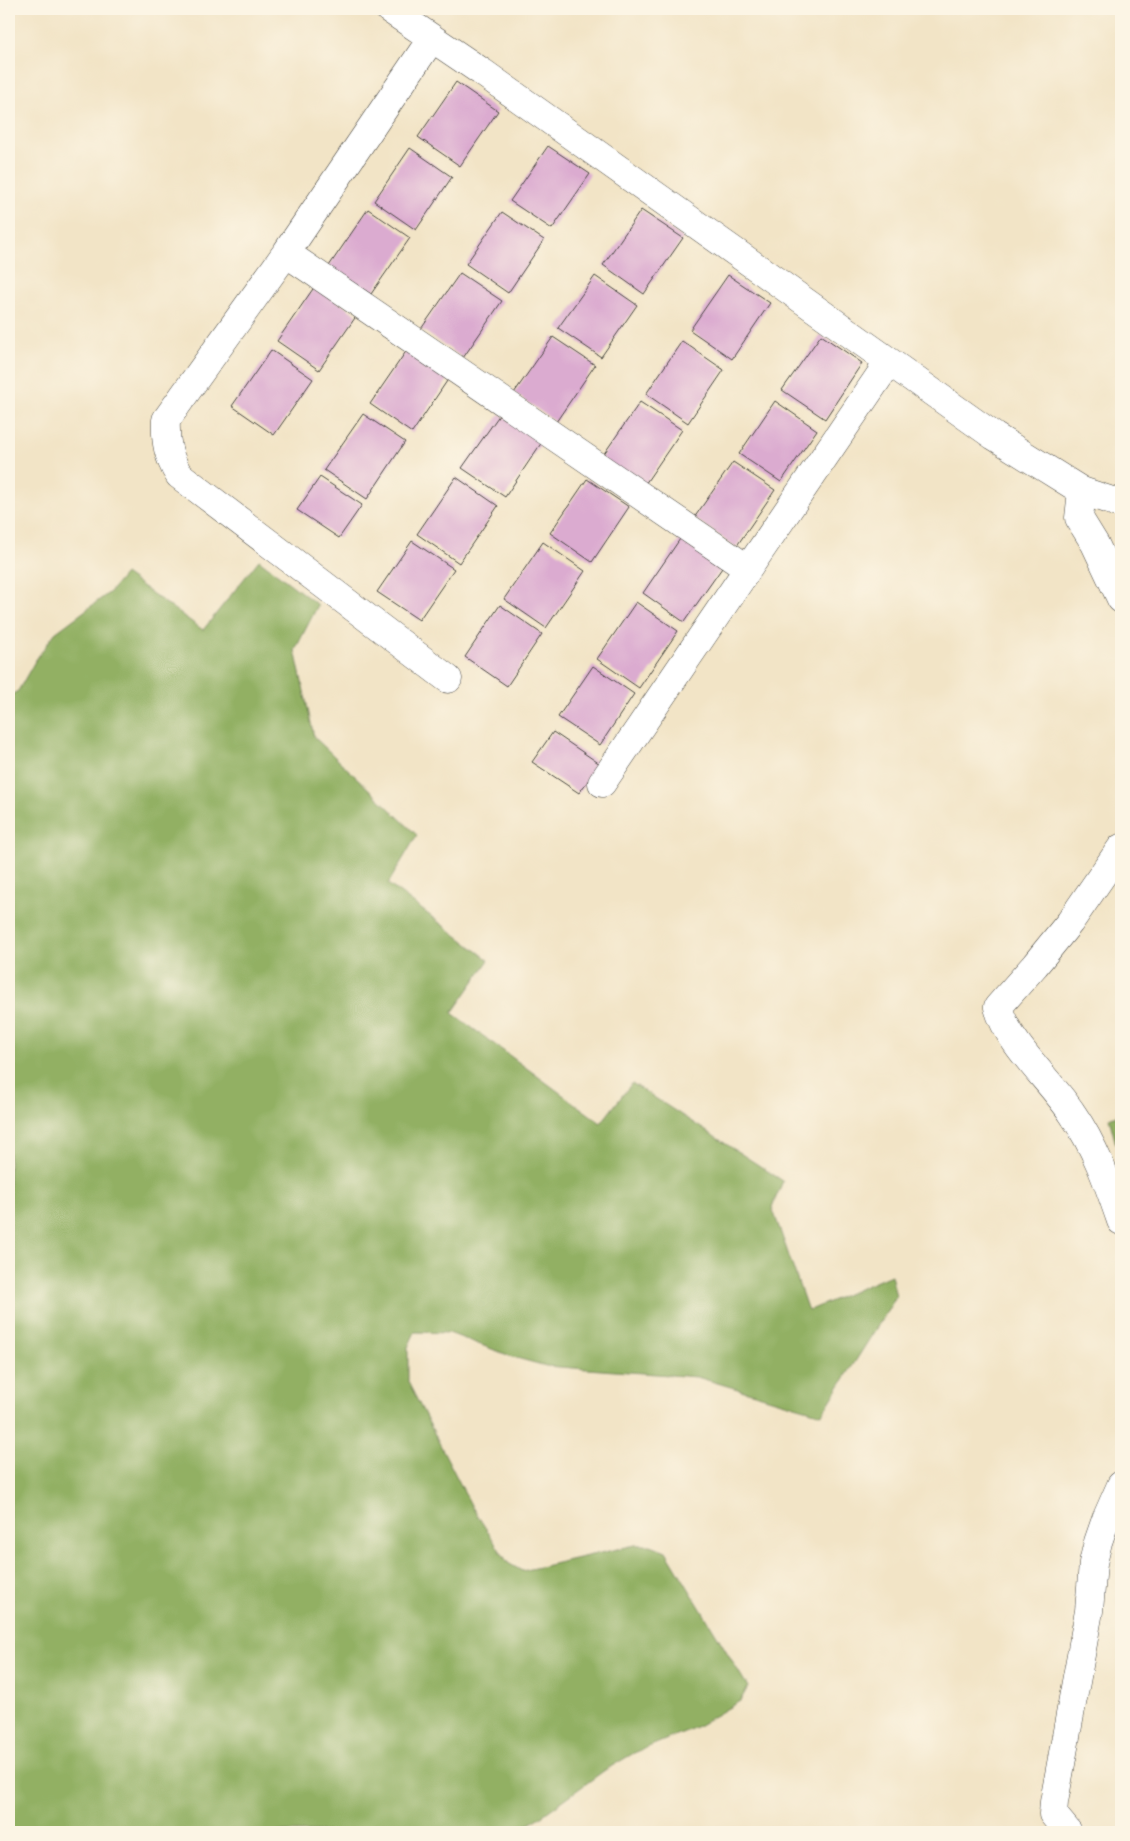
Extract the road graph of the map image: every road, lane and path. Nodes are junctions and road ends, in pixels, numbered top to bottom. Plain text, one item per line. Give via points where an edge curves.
1 (389, 9) edge
2 (432, 38) junction
3 (286, 253) junction
4 (889, 362) junction
5 (1082, 490) junction
6 (1121, 504) edge
7 (748, 569) junction
8 (1121, 599) edge
9 (448, 679) dead end
10 (602, 783) dead end
11 (1121, 848) edge
12 (1121, 1221) edge
13 (1121, 1485) edge
14 (1113, 1520) edge
15 (1068, 1832) edge

1 - 2 street
2 - 3 street
2 - 4 street
3 - 7 street
3 - 9 street via 166,420 167,448 172,462 179,476
4 - 5 street via 994,436
4 - 7 street
5 - 6 street
5 - 8 street via 1079,518
7 - 10 street
11 - 12 street via 1070,922 998,1007 1001,1018 1027,1057 1084,1130 1100,1162
13 - 14 street
14 - 15 street via 1098,1542 1093,1563 1089,1611 1054,1802 1053,1814

